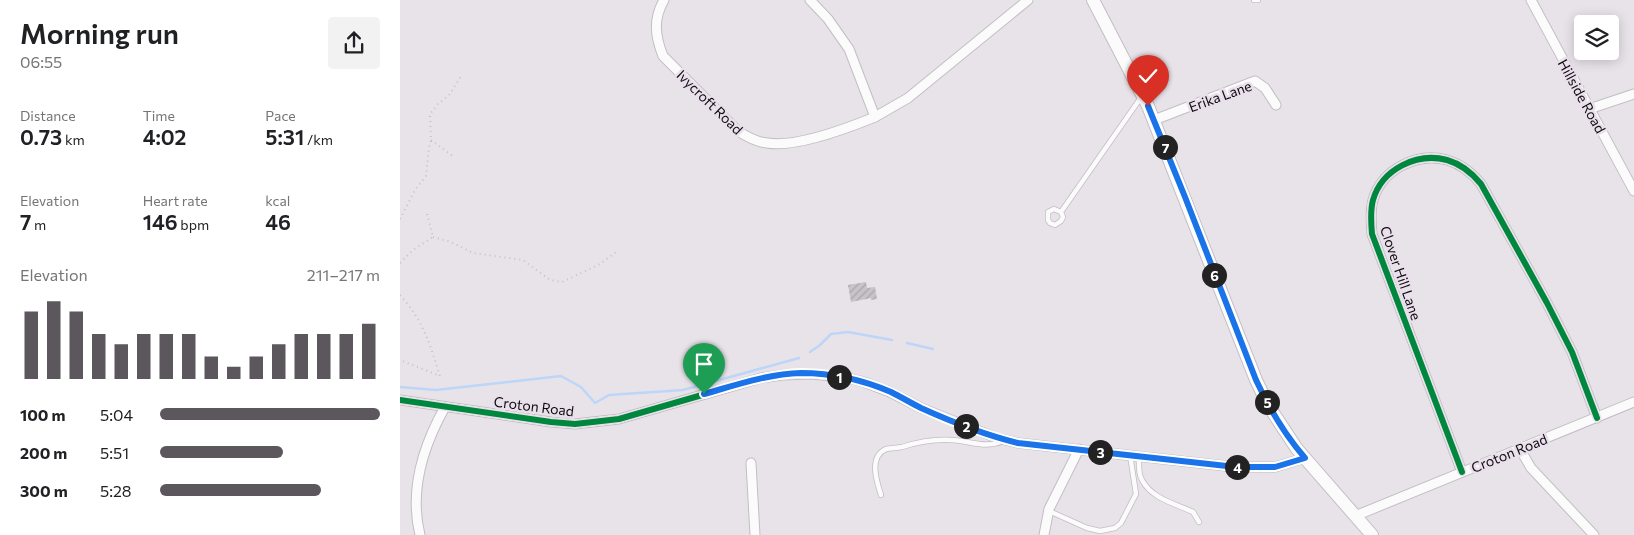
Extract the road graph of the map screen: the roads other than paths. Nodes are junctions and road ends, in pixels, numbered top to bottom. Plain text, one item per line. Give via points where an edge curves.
1 (664, 0) edge
2 (810, 0) edge
3 (1028, 0) edge
4 (1092, 0) edge
5 (1254, 0) edge
6 (1258, 0) edge
7 (1531, 0) edge
8 (1634, 94) edge
9 (1142, 95) junction
10 (1276, 105) dead end
11 (1589, 109) junction
12 (875, 117) junction
13 (1154, 120) junction
14 (1634, 191) edge
15 (1061, 212) dead end
16 (400, 400) edge
17 (1634, 402) edge
18 (445, 407) junction
19 (1597, 418) junction
20 (1006, 440) junction
21 (1079, 449) junction
22 (1520, 450) junction
23 (1134, 456) junction
24 (1305, 458) junction
25 (751, 463) dead end
26 (1462, 472) junction
27 (881, 495) dead end
28 (1049, 511) junction
29 (1355, 516) junction
30 (1199, 522) dead end
31 (420, 535) edge
32 (754, 535) edge
33 (1044, 535) edge
34 (1372, 535) edge
35 (1594, 535) edge

1 - 12 street, Ivycroft Road via 657,15 656,30 663,56 744,135 765,143 786,143
2 - 12 street via 828,19 849,50
3 - 12 street, Ivycroft Road via 908,98
4 - 9 street
5 - 6 lane
7 - 11 street, Hillside Road
8 - 11 street
9 - 13 street
9 - 15 lane
10 - 13 street, Erika Lane via 1265,88 1255,81
11 - 14 street, Hillside Road
13 - 24 street via 1256,380 1283,429
16 - 18 street, Croton Road
17 - 19 street, Croton Road
18 - 20 street, Croton Road via 551,422 599,422 761,378 817,374 864,382 921,408
18 - 31 street via 433,427 420,468 417,487
19 - 22 street, Croton Road
19 - 26 street, Clover Hill Lane via 1572,352 1482,184 1465,169 1446,160 1412,161 1390,174 1377,190 1371,208 1372,234
20 - 21 street, Croton Road
20 - 27 lane via 994,445 936,441 886,450 879,456 875,467
21 - 23 street, Croton Road
21 - 28 street
22 - 26 street, Croton Road
22 - 35 street via 1531,468
23 - 24 street, Croton Road via 1243,467 1275,467
23 - 28 lane via 1136,494 1115,528 1088,528
23 - 30 lane via 1146,485 1164,500 1194,512
24 - 29 street
25 - 32 street
26 - 29 street, Croton Road
28 - 33 street
29 - 34 street

